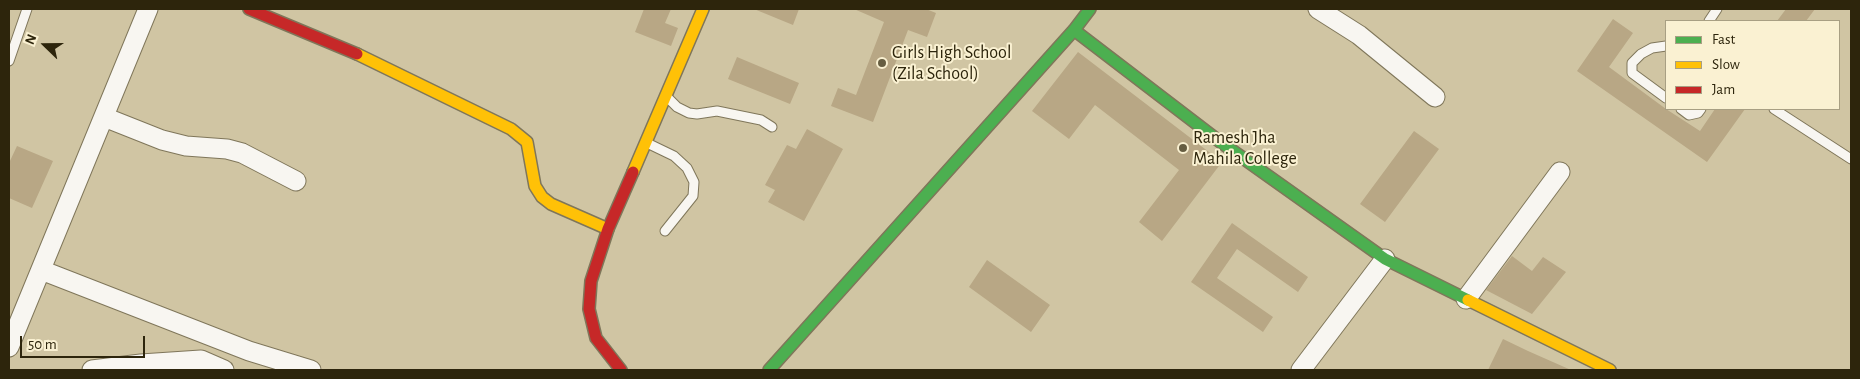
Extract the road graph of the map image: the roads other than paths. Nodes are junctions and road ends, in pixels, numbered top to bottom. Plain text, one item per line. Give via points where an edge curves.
1 (27, 9) edge
2 (148, 9) edge
3 (250, 9) edge
4 (703, 9) edge
5 (1090, 9) edge
6 (1318, 9) edge
7 (1717, 9) edge
8 (1710, 20) edge
9 (1074, 30) junction
10 (1665, 46) edge
11 (9, 61) edge
12 (666, 96) junction
13 (1435, 96) dead end
14 (1665, 97) edge
15 (1682, 110) edge
16 (1701, 110) edge
17 (1776, 110) edge
18 (104, 117) junction
19 (772, 127) dead end
20 (646, 143) junction
21 (1851, 159) edge
22 (1560, 172) dead end
23 (296, 181) dead end
24 (608, 229) junction
25 (665, 231) dead end
26 (1385, 259) junction
27 (41, 270) junction
28 (1466, 299) junction
29 (9, 347) edge
30 (92, 370) edge
31 (224, 370) edge
32 (311, 370) edge
33 (621, 370) edge
34 (769, 370) edge
35 (1301, 370) edge
36 (1610, 370) edge

1 - 11 lane
2 - 18 street
3 - 24 street via 339,45 511,129 527,142 535,186 542,197
4 - 12 street
5 - 9 street
6 - 13 street via 1359,36
7 - 8 lane
9 - 26 street via 1219,141
9 - 34 street
10 - 14 lane via 1641,54 1632,63 1632,73
12 - 19 lane via 688,113 717,111 761,120
12 - 20 street
15 - 16 lane via 1689,115
17 - 21 lane
18 - 23 street via 162,140 242,153
18 - 27 street
20 - 24 street
20 - 25 lane via 674,156 687,168 694,182 693,196
22 - 28 street
24 - 33 street via 590,281 589,309 596,338
26 - 28 street
26 - 35 street
27 - 29 street
27 - 32 street via 249,351
28 - 36 street
30 - 31 street via 201,360

